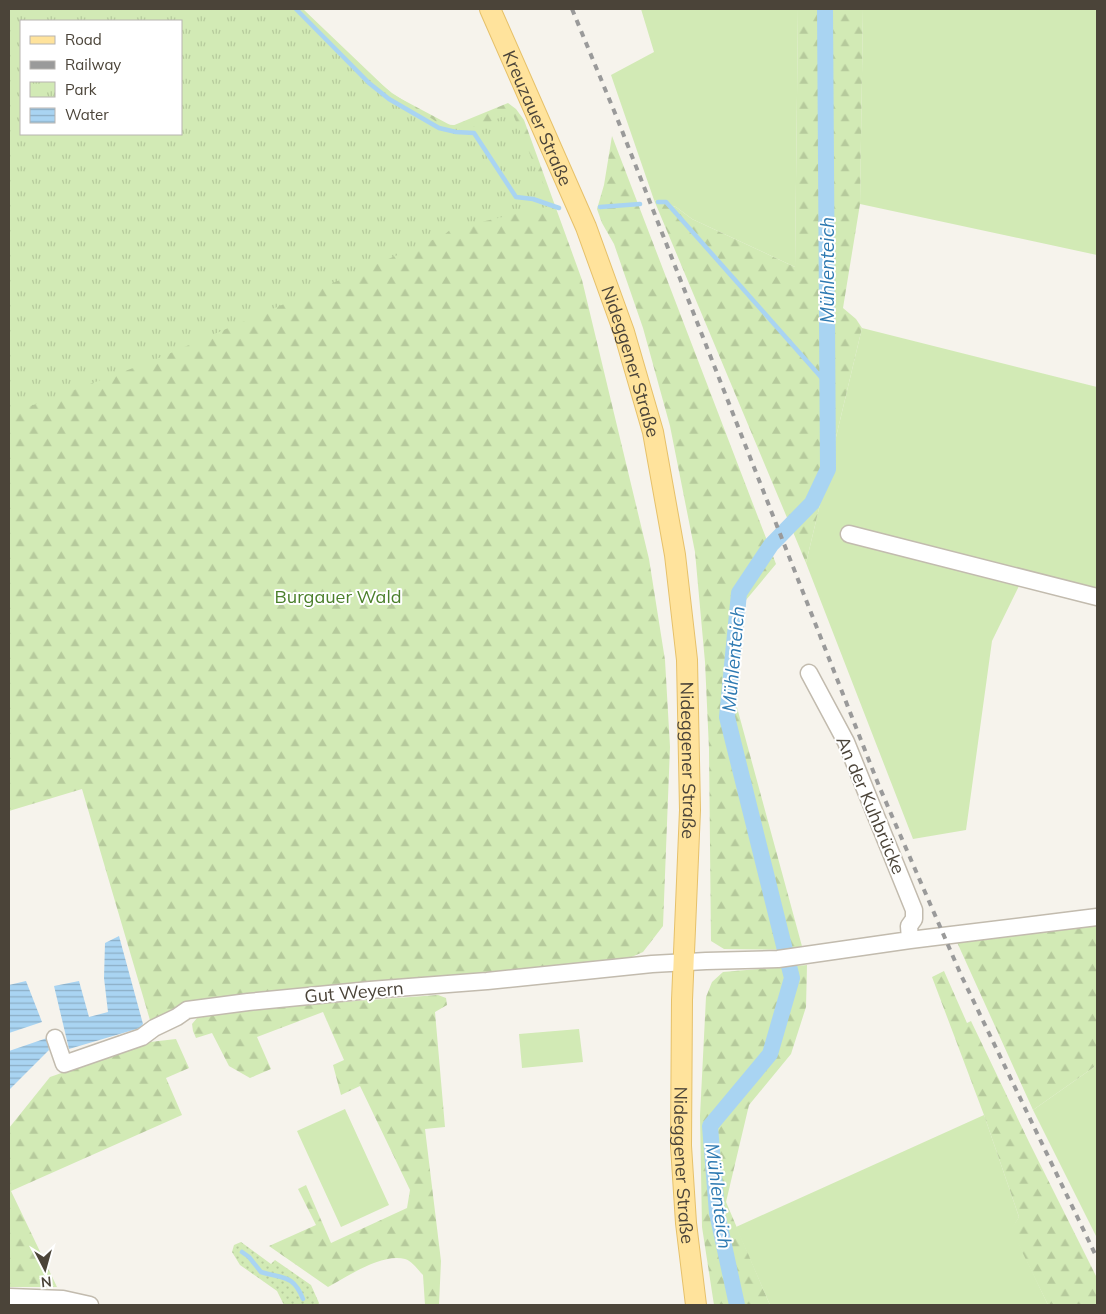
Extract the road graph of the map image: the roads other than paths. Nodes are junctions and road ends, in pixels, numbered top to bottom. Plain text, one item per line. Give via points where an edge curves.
1 (490, 9) edge
2 (586, 227) joint
3 (850, 534) dead end
4 (1097, 597) edge
5 (809, 673) dead end
6 (1097, 917) edge
7 (910, 940) junction
8 (684, 962) junction
9 (55, 1038) dead end
10 (9, 1297) edge
11 (90, 1305) edge
12 (696, 1305) edge

1 - 2 main road, Kreuzauer Straße
2 - 8 main road, Nideggener Straße via 624,332 653,432 675,555 689,703 690,810
3 - 4 street
5 - 7 street, An der Kuhbrücke via 846,742 914,910 914,919 909,926
6 - 7 street
7 - 8 street via 778,959
8 - 9 street, Gut Weyern via 487,982 342,992 186,1010 142,1037 64,1064
8 - 12 main road, Nideggener Straße via 681,1146
10 - 11 street via 63,1299

